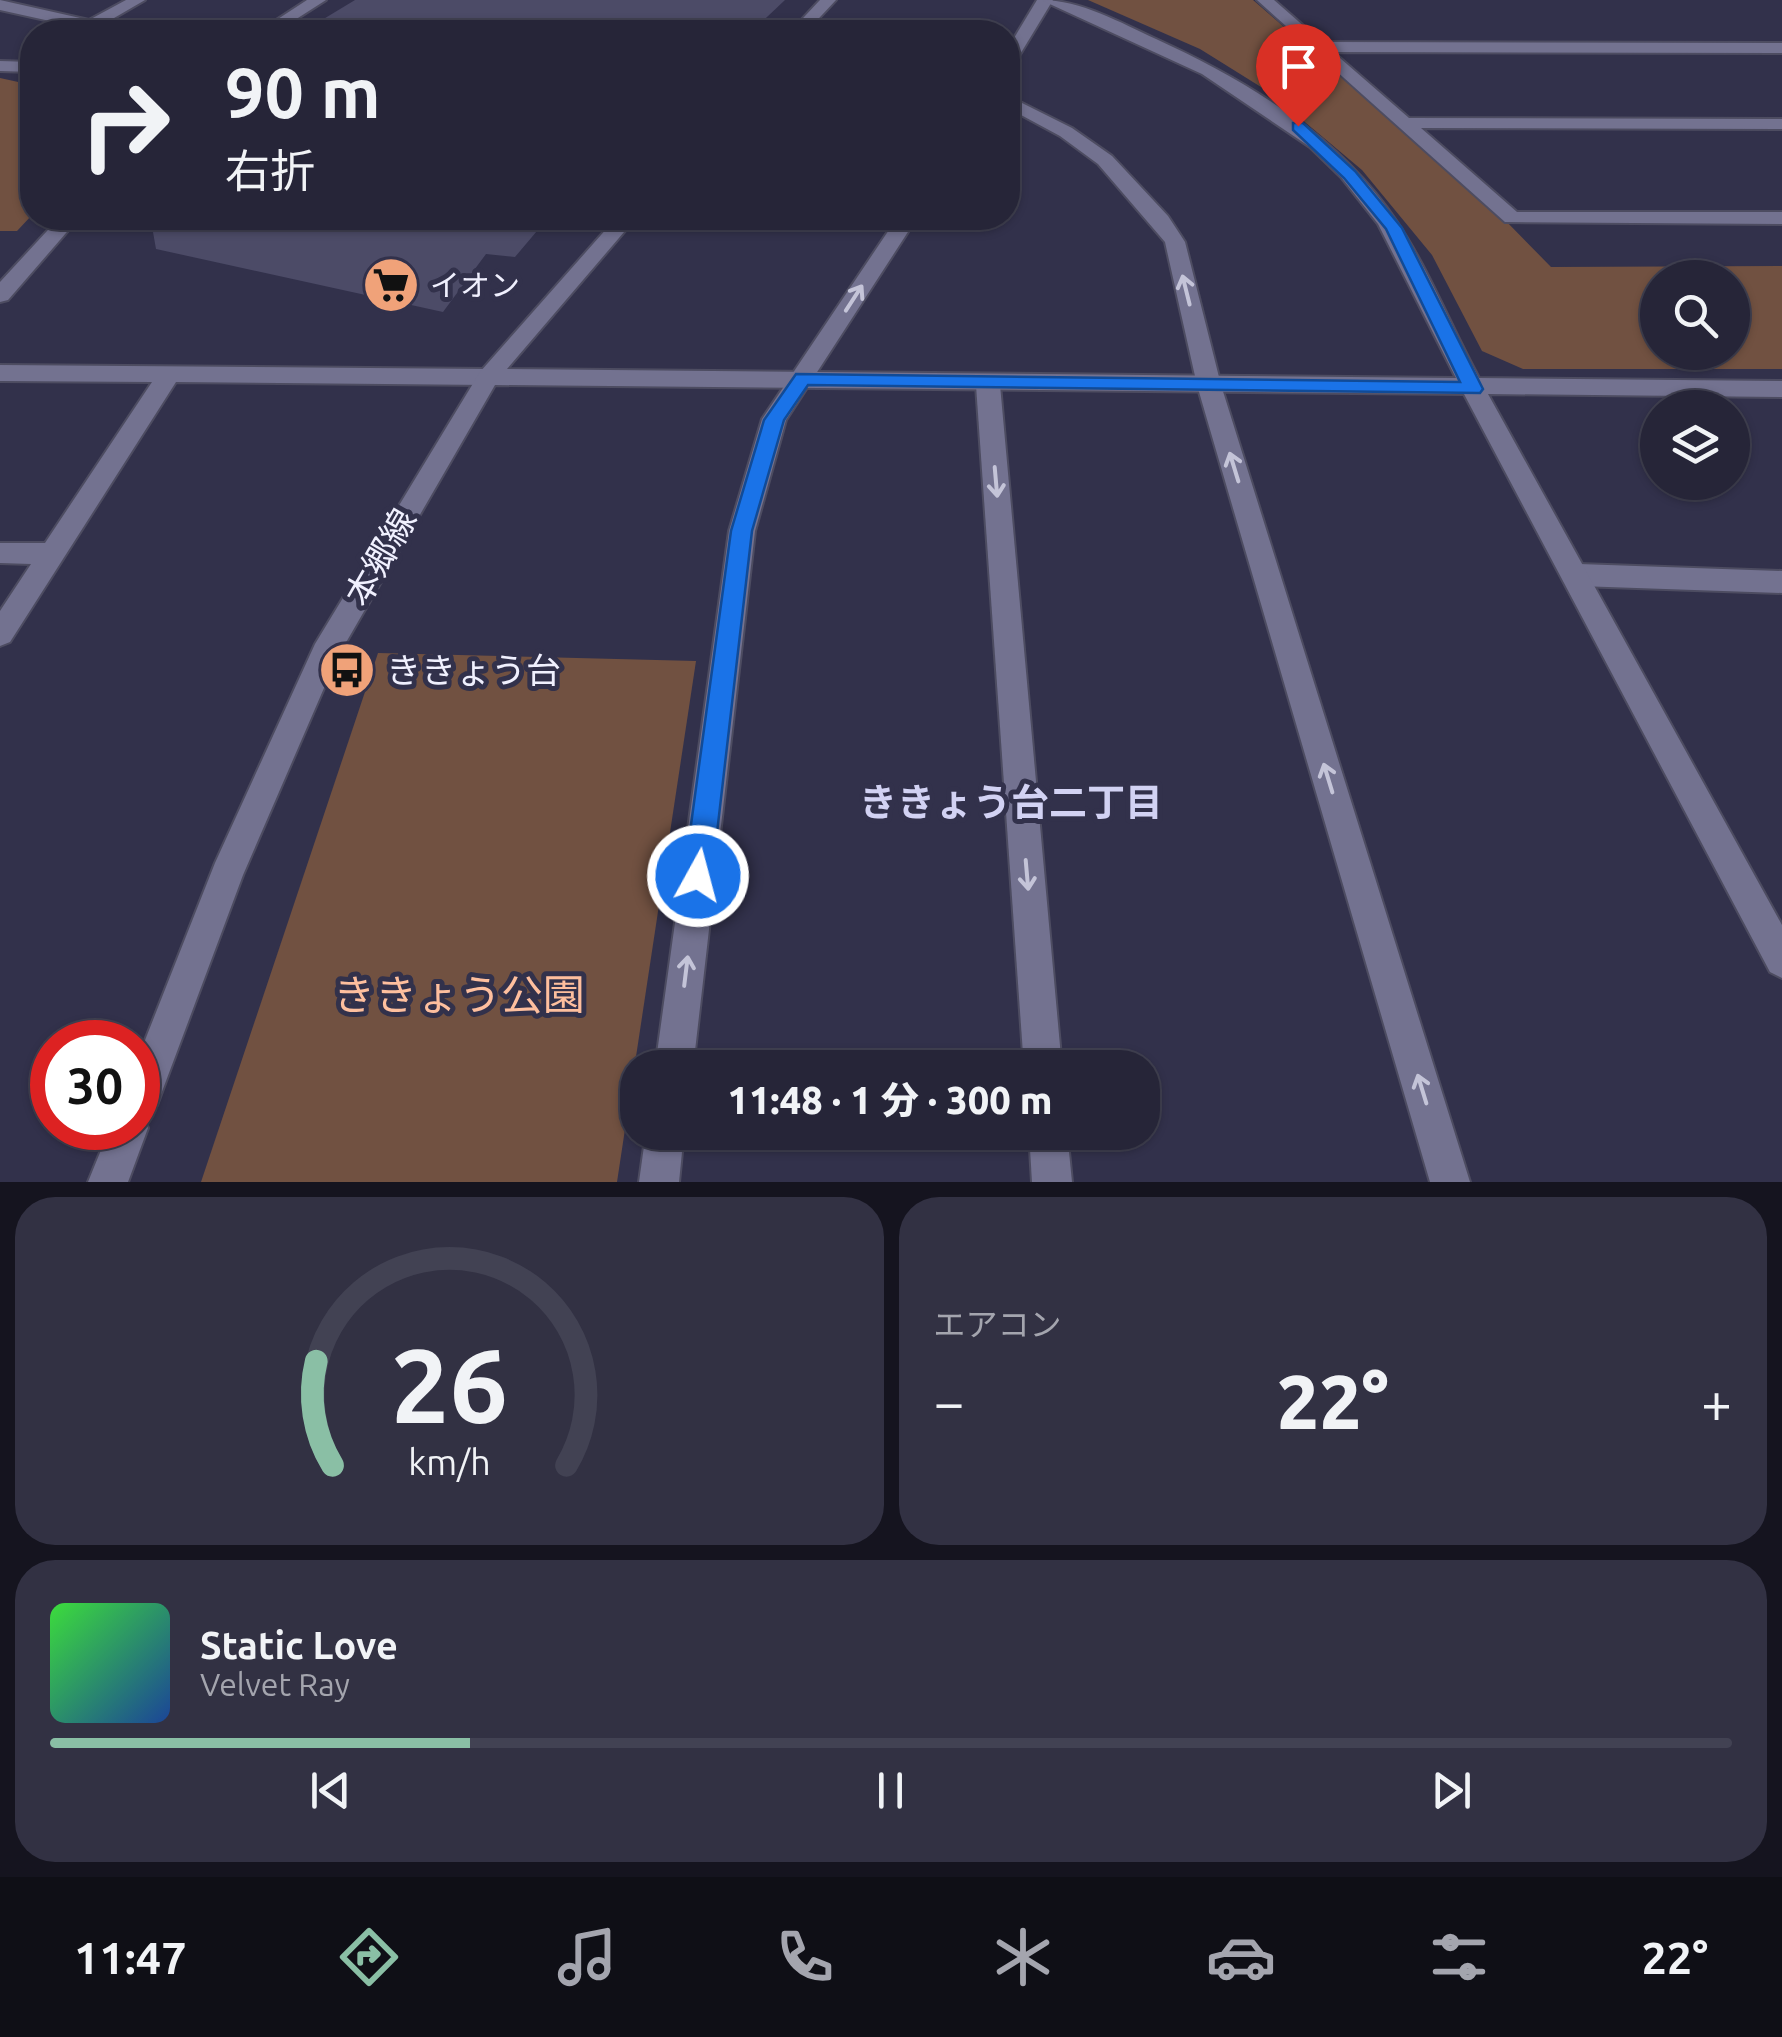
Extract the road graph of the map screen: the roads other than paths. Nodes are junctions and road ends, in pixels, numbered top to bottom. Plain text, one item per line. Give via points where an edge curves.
1 (137, 0) edge
2 (318, 0) edge
3 (828, 0) edge
4 (1047, 0) edge
5 (1265, 0) edge
6 (0, 5) edge
7 (53, 20) edge
8 (101, 20) edge
9 (286, 20) edge
10 (809, 20) edge
11 (1020, 42) edge
12 (1320, 47) junction
13 (1782, 48) edge
14 (1020, 108) edge
15 (1407, 122) junction
16 (1782, 124) edge
17 (1782, 218) edge
18 (59, 230) edge
19 (616, 230) edge
20 (899, 230) edge
21 (0, 295) edge
22 (0, 373) edge
23 (170, 373) junction
24 (488, 377) junction
25 (802, 378) junction
26 (988, 384) junction
27 (1209, 385) junction
28 (1473, 389) junction
29 (1782, 389) edge
30 (0, 554) edge
31 (53, 554) junction
32 (1579, 575) junction
33 (1782, 582) edge
34 (0, 634) edge
35 (1782, 960) edge
36 (160, 1048) edge
37 (676, 1050) edge
38 (1041, 1050) edge
39 (120, 1150) edge
40 (663, 1150) edge
41 (1049, 1150) edge
42 (108, 1182) edge
43 (659, 1182) edge
44 (1052, 1182) edge
45 (1450, 1182) edge

1 - 8 street
2 - 9 street
3 - 10 street
4 - 11 street
4 - 28 street via 1129,30 1298,126 1394,228
5 - 12 street
6 - 7 street
12 - 13 street
12 - 15 street
27 -> 14 street via 1175,242 1161,220 1105,160
15 - 16 street
15 - 17 street via 1512,218
18 - 21 street
19 - 24 street, 本郷線
25 -> 20 street
22 - 23 street
23 - 24 street
23 - 31 street
24 - 25 street
24 - 36 street, 本郷線 via 325,654 227,874
25 - 26 street
37 -> 25 street via 742,531 774,420
26 - 27 street
26 -> 38 street
27 - 28 street
45 -> 27 street
28 - 29 street
28 - 32 street
30 - 31 street
31 - 34 street
32 - 33 street
32 - 35 street
39 - 42 street
40 - 43 street
41 - 44 street

